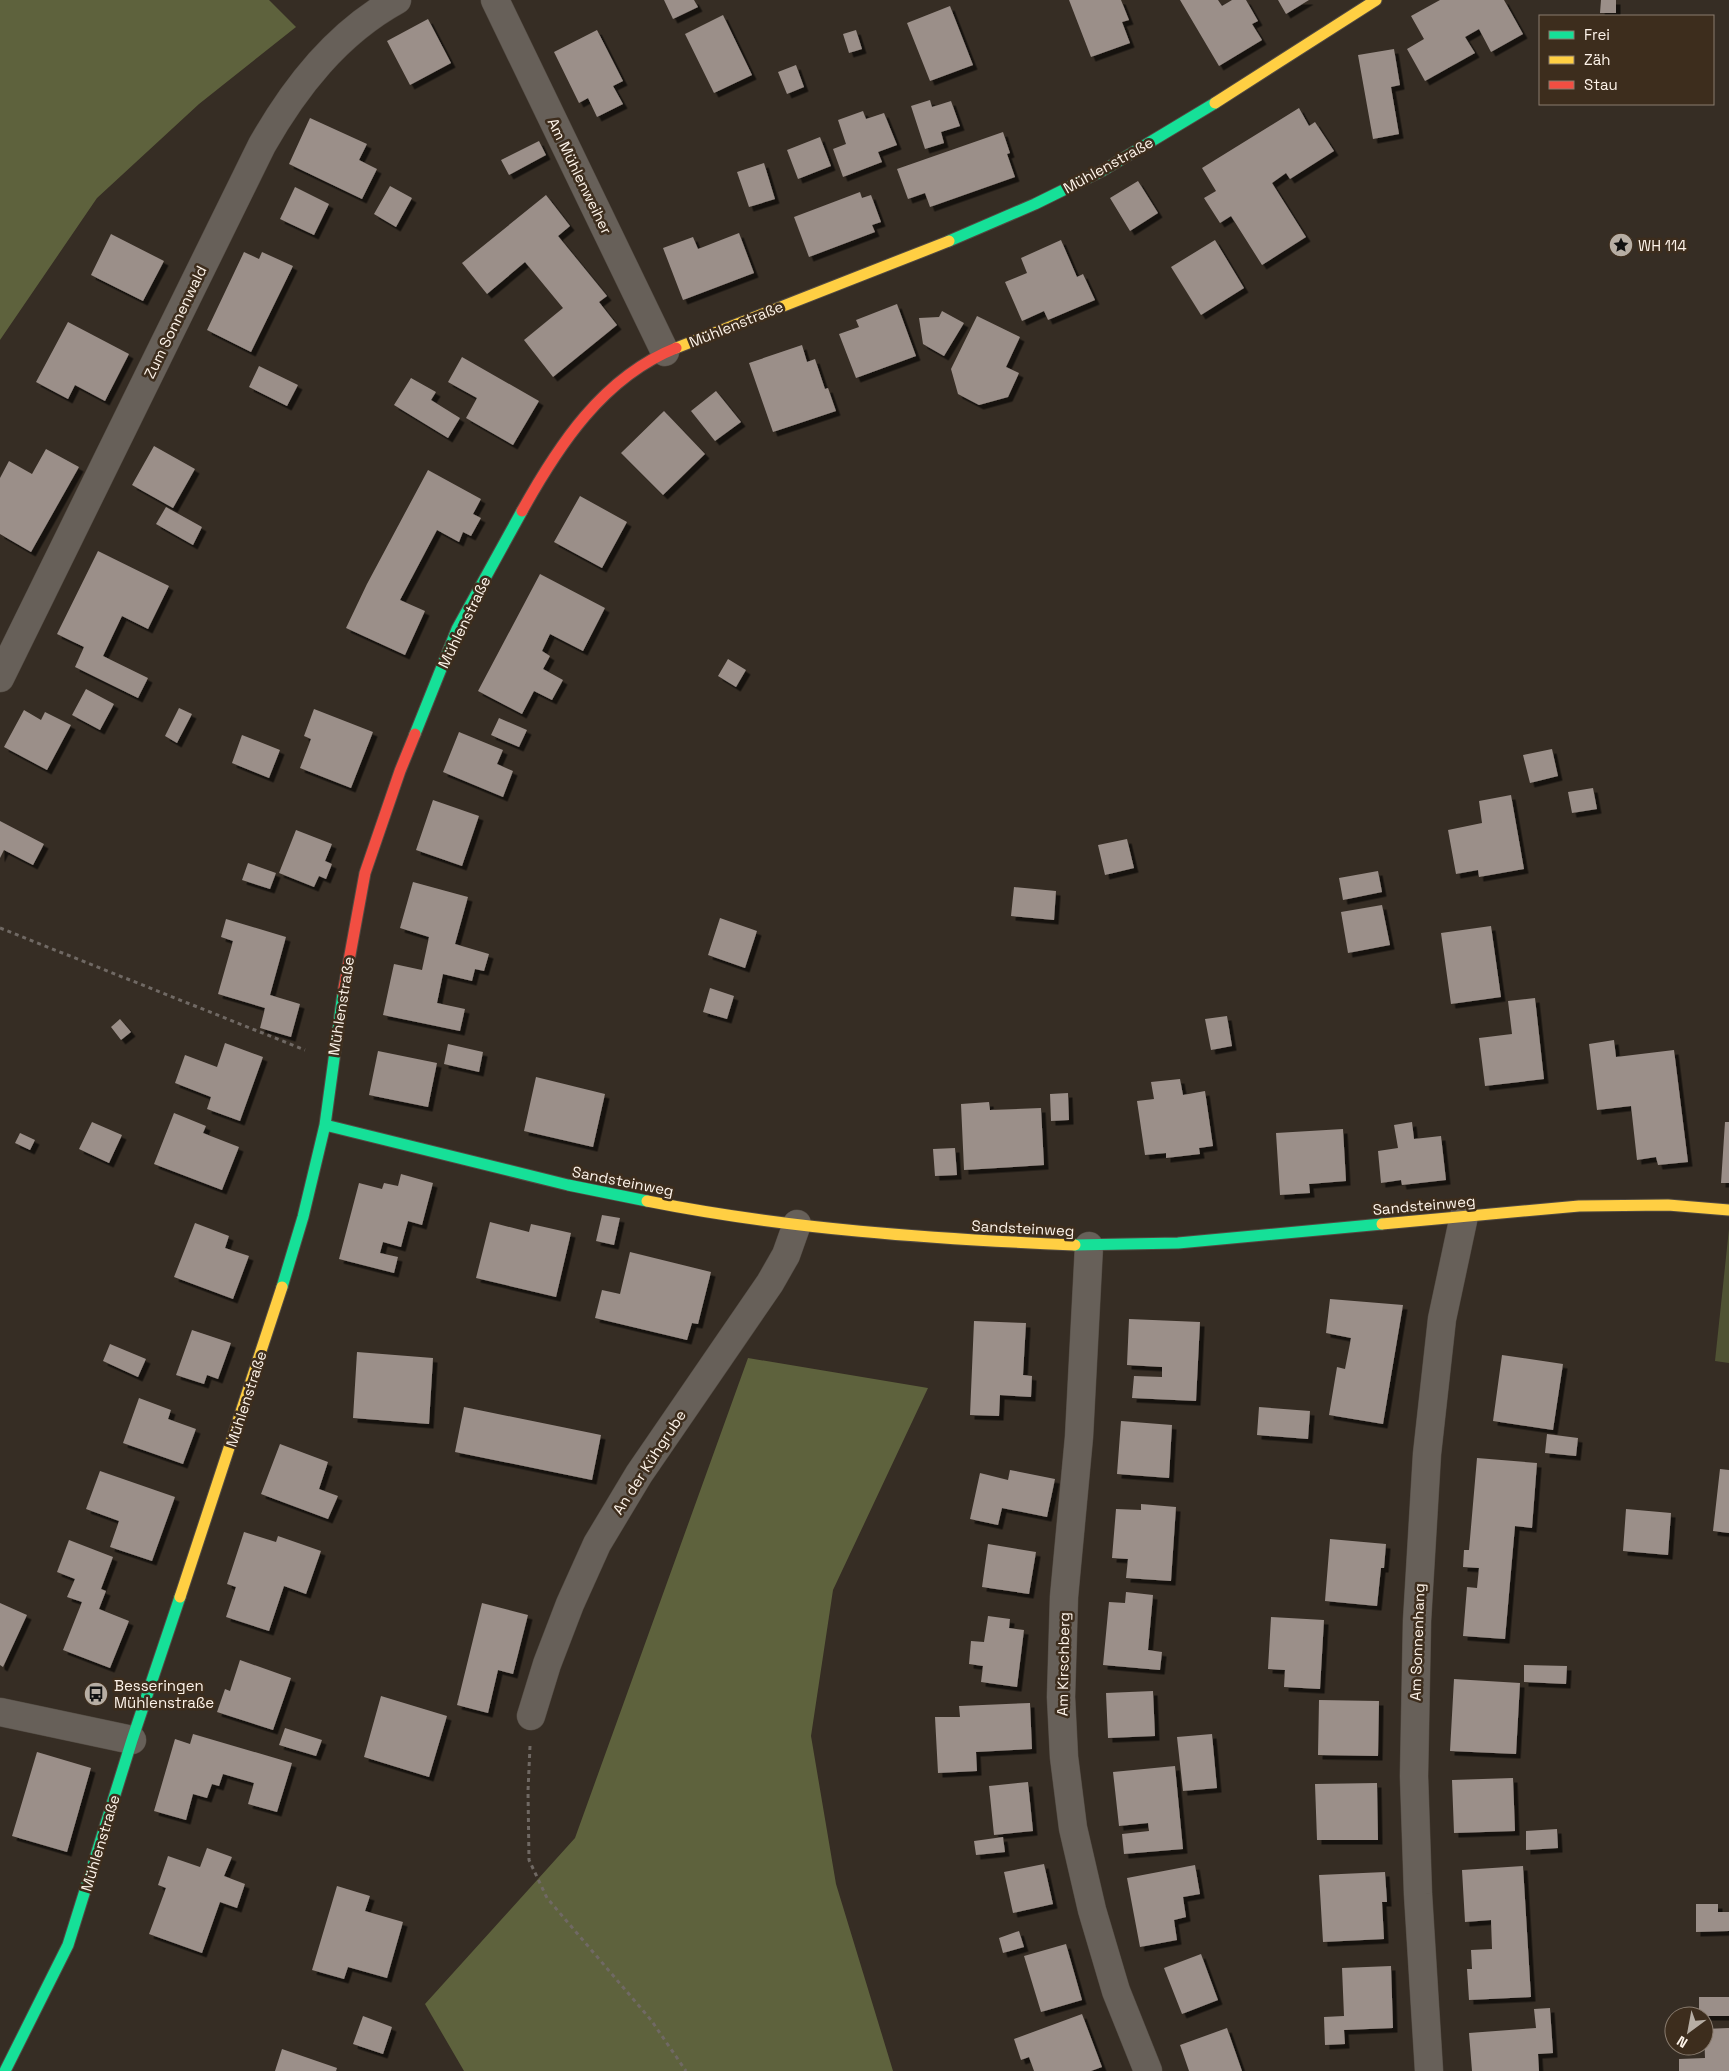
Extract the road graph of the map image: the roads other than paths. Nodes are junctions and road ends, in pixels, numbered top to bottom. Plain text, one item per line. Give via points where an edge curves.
1 (397, 0) edge
2 (496, 0) edge
3 (1376, 0) edge
4 (665, 352) junction
5 (0, 678) edge
6 (324, 1125) junction
7 (1729, 1210) edge
8 (1464, 1216) junction
9 (797, 1224) junction
10 (1089, 1246) junction
11 (0, 1712) edge
12 (531, 1716) road end
13 (132, 1740) junction
14 (5, 2071) edge
15 (1148, 2071) edge
16 (1429, 2071) edge

1 - 5 street, Zum Sonnenwald via 355,28 330,51 283,108
2 - 4 street, Am Mühlenweiher
3 - 4 street, Mühlenstraße via 1102,171 932,249
4 - 6 street, Mühlenstraße via 629,374 594,405 565,440 535,487 457,629 400,771 366,873 344,982
6 - 9 street, Sandsteinweg via 568,1185 709,1213
6 - 13 street, Mühlenstraße via 303,1216 274,1314
7 - 8 street, Sandsteinweg via 1668,1204 1579,1206
8 - 10 street, Sandsteinweg via 1178,1243
8 - 16 street, Am Sonnenhang via 1442,1319 1427,1454 1417,1621 1414,1786
9 - 10 street, Sandsteinweg via 974,1241
9 - 12 street, An der Kühgrube via 786,1255 770,1283 639,1474 597,1544 546,1664
10 - 15 street, Am Kirschberg via 1079,1437 1064,1597 1061,1697 1064,1757 1073,1828 1092,1910 1116,1991
11 - 13 street
13 - 14 street, Mühlenstraße via 68,1945

